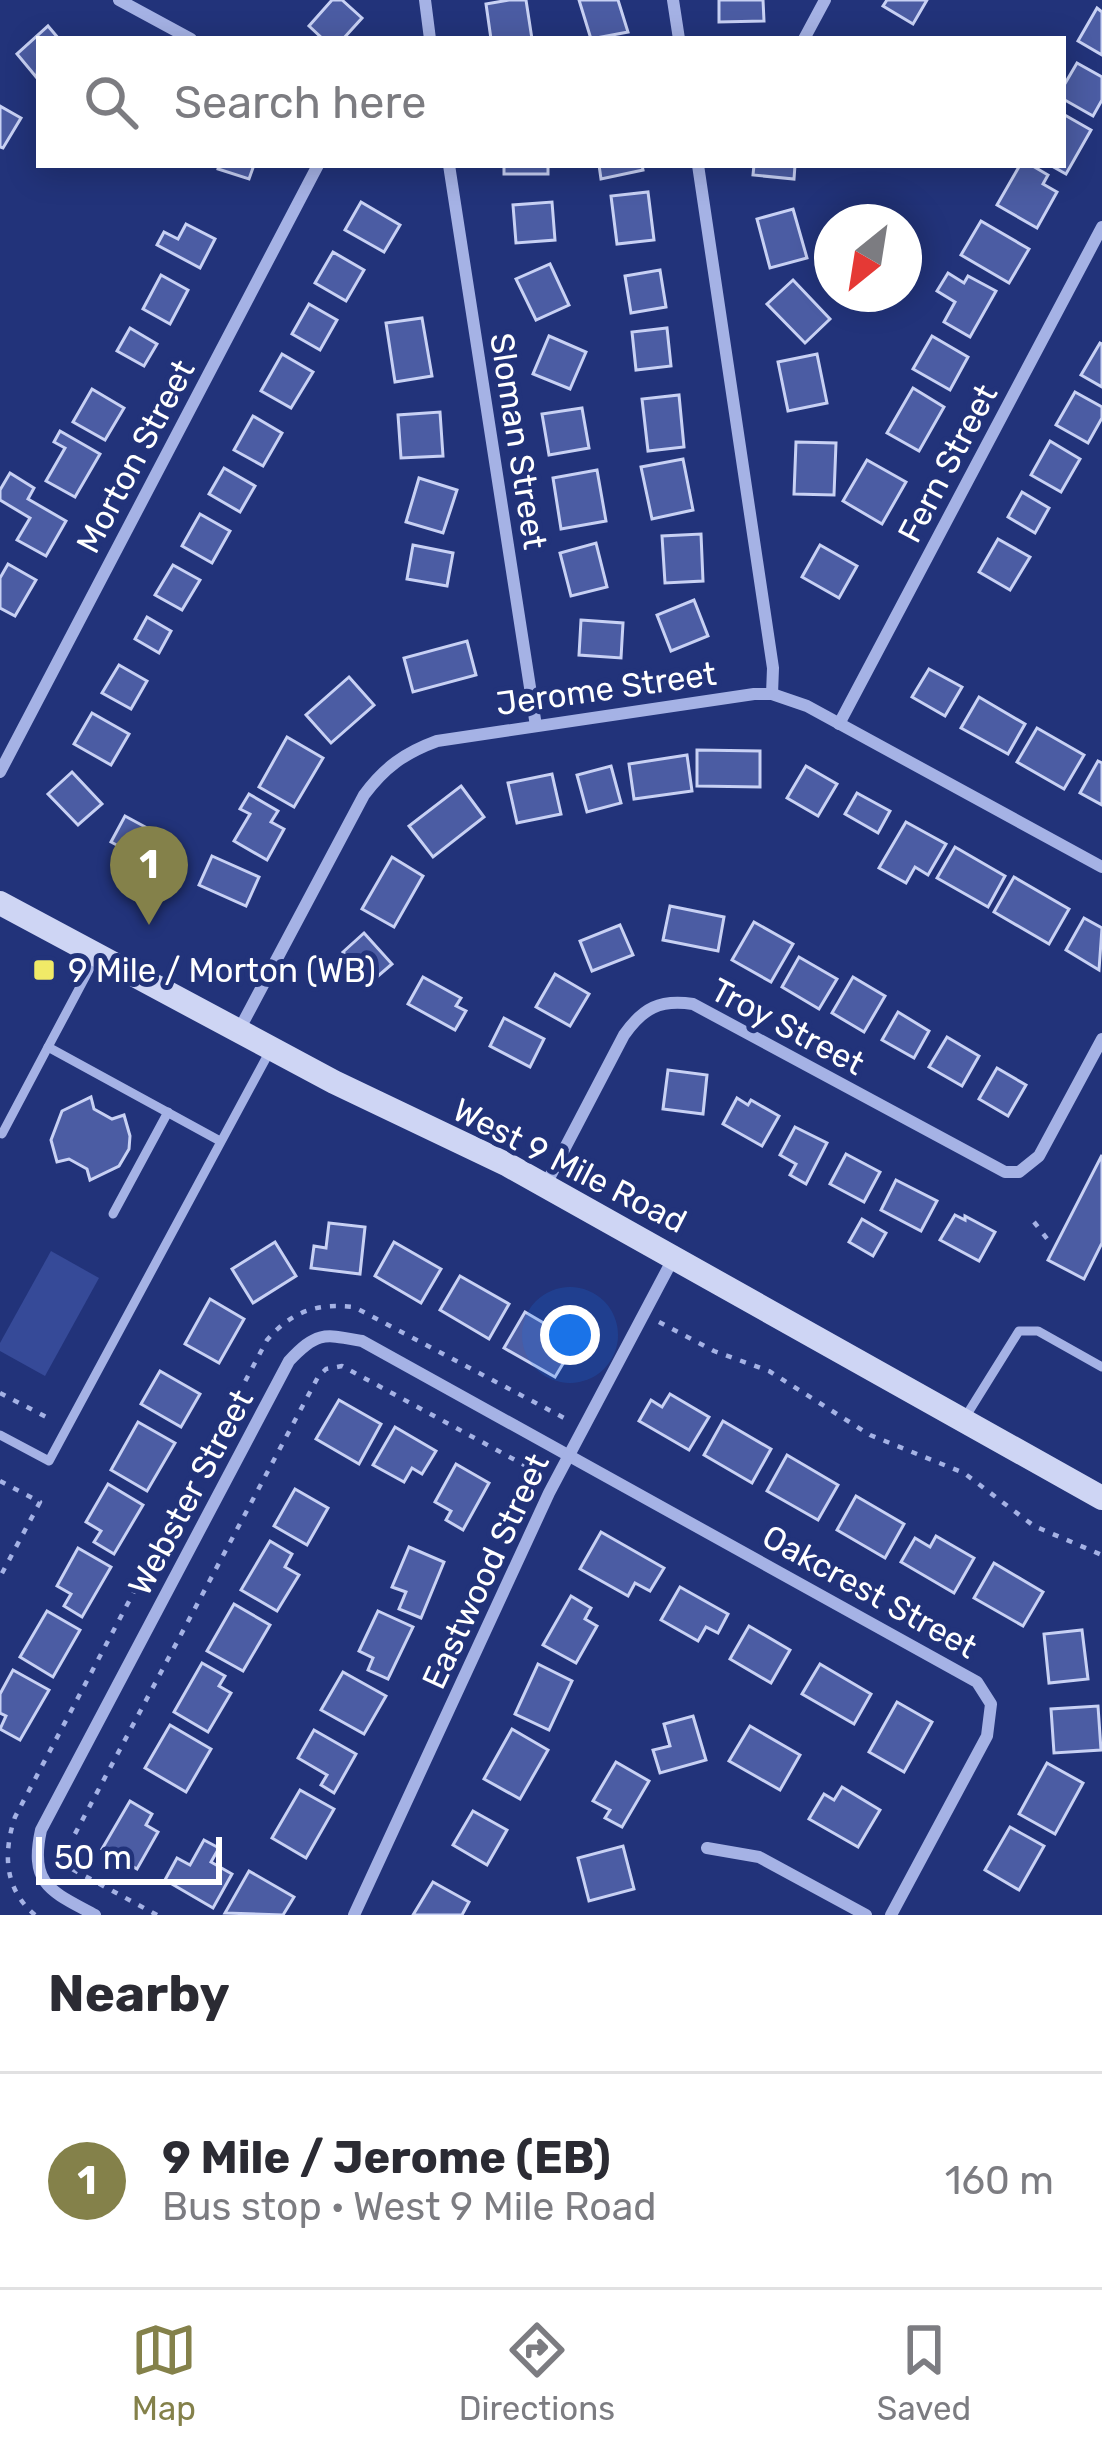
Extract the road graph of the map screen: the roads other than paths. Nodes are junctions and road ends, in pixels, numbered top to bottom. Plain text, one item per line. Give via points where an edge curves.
1 (119, 0) edge
2 (424, 0) edge
3 (673, 0) edge
4 (826, 0) edge
5 (185, 36) edge
6 (430, 36) edge
7 (679, 36) edge
8 (806, 36) edge
9 (316, 168) edge
10 (449, 168) edge
11 (698, 168) edge
12 (1102, 227) edge
13 (772, 694) junction
14 (839, 724) junction
15 (536, 726) junction
16 (0, 772) edge
17 (1102, 867) edge
18 (0, 903) edge
19 (98, 955) junction
20 (238, 1032) junction
21 (1102, 1039) edge
22 (48, 1047) junction
23 (271, 1049) junction
24 (168, 1112) junction
25 (2, 1134) edge
26 (220, 1141) junction
27 (545, 1186) junction
28 (113, 1214) dead end
29 (675, 1256) junction
30 (1102, 1366) edge
31 (964, 1421) junction
32 (0, 1435) edge
33 (569, 1455) junction
34 (1102, 1498) edge
35 (707, 1848) dead end
36 (95, 1915) edge
37 (354, 1915) edge
38 (866, 1915) edge
39 (891, 1915) edge

1 - 5 street
2 - 6 street
3 - 7 street
4 - 8 street
9 - 16 street, Morton Street
10 - 15 street, Sloman Street
11 - 13 street
12 - 14 street, Fern Street
13 - 14 street
13 - 15 street, Jerome Street
14 - 17 street
15 - 20 street, Jerome Street via 437,741 389,765 364,795
18 - 19 main road, West 9 Mile Road
19 - 20 main road, West 9 Mile Road
19 - 22 lane
20 - 23 main road, West 9 Mile Road
21 - 27 street, Troy Street via 1040,1156 1019,1172 995,1168 676,1001 646,1010 624,1034
22 - 24 lane
22 - 25 lane
23 - 26 lane
23 - 27 main road, West 9 Mile Road
24 - 26 lane
24 - 28 lane
26 - 32 lane via 50,1461
27 - 29 main road, West 9 Mile Road
29 - 31 main road, West 9 Mile Road
29 - 33 street, Eastwood Street
30 - 31 lane via 1038,1331 1019,1331
31 - 34 main road, West 9 Mile Road
33 - 36 street, Webster Street via 362,1341 327,1334 304,1345 41,1830 35,1859 43,1879
33 - 37 street, Eastwood Street
33 - 39 street, Oakcrest Street via 964,1672 986,1694 993,1714 987,1736
35 - 38 street via 759,1857

